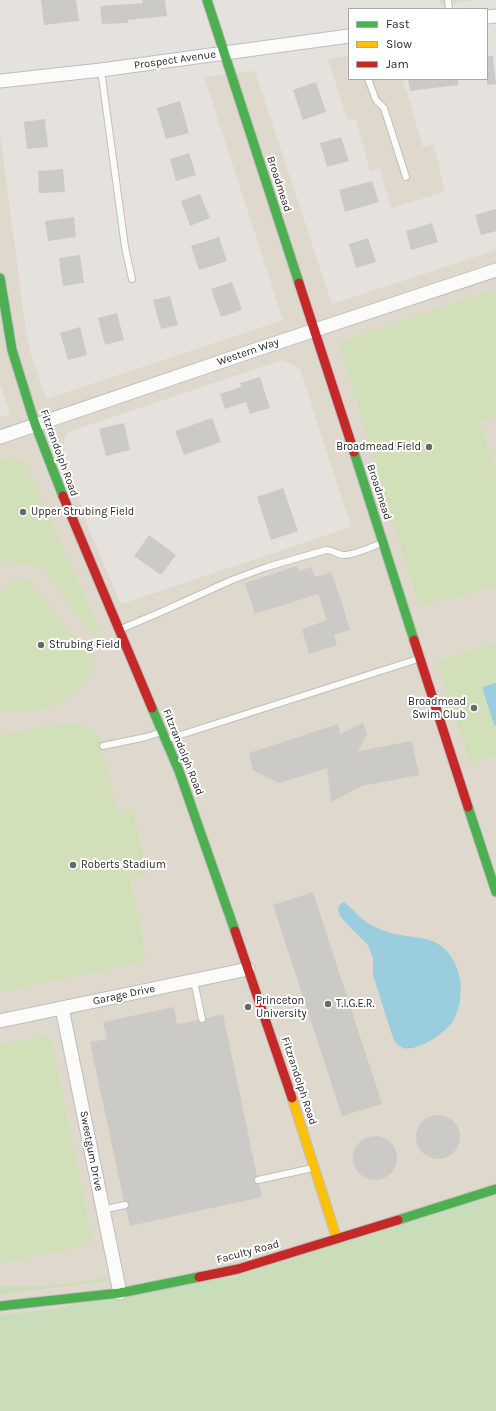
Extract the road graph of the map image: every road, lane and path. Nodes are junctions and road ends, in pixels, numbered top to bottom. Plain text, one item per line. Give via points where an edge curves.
1 (207, 0) edge
2 (348, 36) edge
3 (224, 53) junction
4 (101, 70) junction
5 (368, 80) edge
6 (0, 81) edge
7 (406, 177) dead end
8 (496, 270) edge
9 (0, 278) edge
10 (132, 280) dead end
11 (314, 330) junction
12 (35, 424) junction
13 (0, 437) edge
14 (383, 543) junction
15 (119, 629) junction
16 (420, 658) junction
17 (165, 736) junction
18 (103, 746) dead end
19 (496, 892) edge
20 (248, 969) junction
21 (194, 981) junction
22 (62, 1008) junction
23 (202, 1019) dead end
24 (0, 1021) edge
25 (314, 1168) junction
26 (258, 1180) dead end
27 (496, 1189) edge
28 (125, 1205) dead end
29 (102, 1210) junction
30 (337, 1239) junction
31 (120, 1293) junction
32 (0, 1306) edge

1 - 3 street, Broadmead
2 - 3 street, Prospect Avenue
3 - 4 street, Prospect Avenue
3 - 11 street, Broadmead
4 - 6 street, Prospect Avenue
4 - 10 lane via 125,247
5 - 7 lane via 376,100 384,108
8 - 11 street, Western Way
9 - 12 street, Fitzrandolph Road via 12,350
11 - 12 street, Western Way
11 - 14 street, Broadmead
12 - 13 street, Western Way
12 - 15 street, Fitzrandolph Road via 72,520
14 - 15 lane via 346,555 326,550 267,567
14 - 16 street, Broadmead
15 - 17 street, Fitzrandolph Road
16 - 17 lane
16 - 19 street, Broadmead
17 - 18 lane via 146,737
17 - 20 street, Fitzrandolph Road
20 - 21 street, Garage Drive
20 - 25 street, Fitzrandolph Road
21 - 22 street, Garage Drive
21 - 23 lane
22 - 24 street, Garage Drive
22 - 29 street, Sweetgum Drive
25 - 26 lane
25 - 30 street, Fitzrandolph Road
27 - 30 street, Faculty Road
28 - 29 lane
29 - 31 street, Sweetgum Drive
30 - 31 street, Faculty Road via 238,1268
31 - 32 street, Faculty Road

